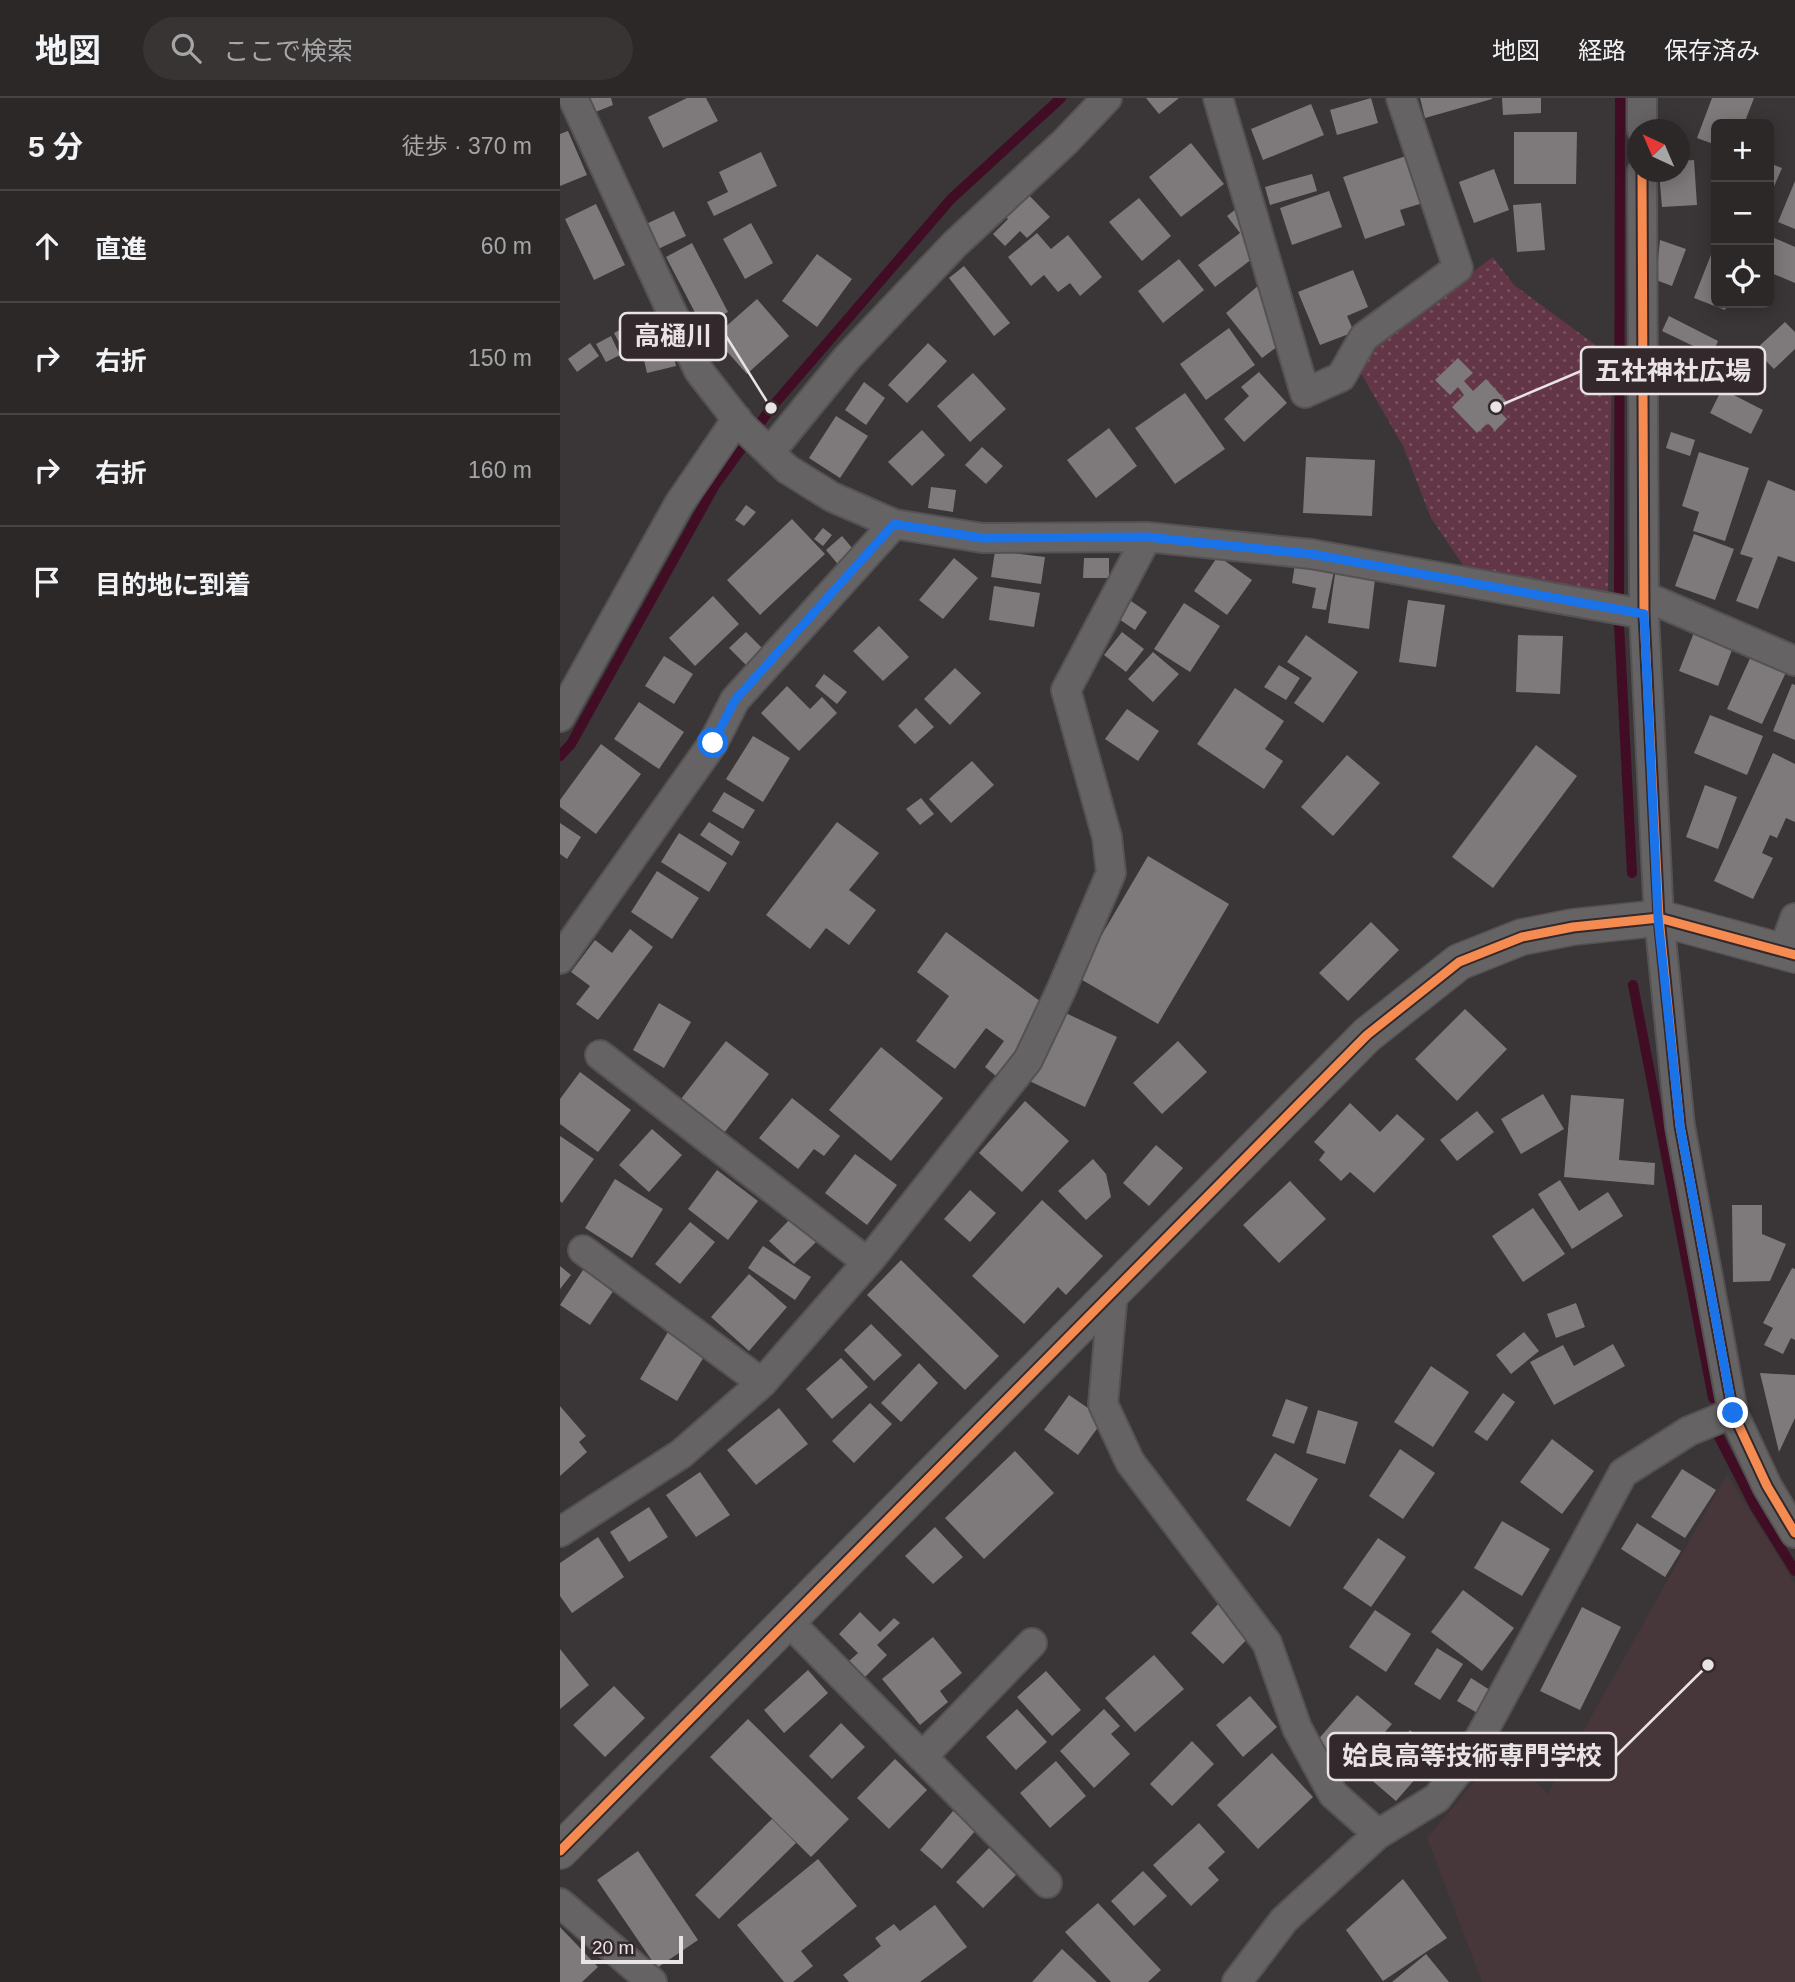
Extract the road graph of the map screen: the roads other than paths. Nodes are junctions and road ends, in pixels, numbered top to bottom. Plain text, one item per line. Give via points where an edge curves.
1 (573, 98) edge
2 (1107, 98) edge
3 (1218, 98) edge
4 (1401, 98) edge
5 (1642, 98) edge
6 (1642, 119) edge
7 (1642, 182) edge
8 (753, 435) junction
9 (894, 524) junction
10 (1147, 537) junction
11 (1644, 605) junction
12 (1795, 661) edge
13 (560, 717) edge
14 (1658, 918) junction
15 (1795, 918) edge
16 (1789, 953) edge
17 (560, 959) edge
18 (600, 1055) dead end
19 (583, 1250) dead end
20 (867, 1262) junction
21 (1113, 1292) junction
22 (762, 1383) junction
23 (1733, 1413) junction
24 (560, 1532) edge
25 (1795, 1533) edge
26 (787, 1620) junction
27 (1032, 1643) dead end
28 (922, 1757) junction
29 (1378, 1834) junction
30 (560, 1851) edge
31 (1047, 1883) dead end
32 (560, 1903) edge
33 (652, 1982) edge
34 (1237, 1982) edge

1 - 8 street via 699,371
2 - 8 street via 955,244 847,358
3 - 4 street via 1305,393 1341,377 1364,337 1458,268
5 - 6 street
7 - 11 street
8 - 9 street via 788,469 832,497
8 - 13 street via 679,504
9 - 10 street via 982,538
9 - 17 street via 735,700 713,743
10 - 11 street via 1311,554
10 - 20 street via 1066,690 1107,837 1111,873 1028,1060
11 - 12 street
11 - 14 street
14 - 16 street
14 - 21 street via 1522,937 1459,962 1367,1035
14 - 23 street via 1680,1126
15 - 16 street
18 - 20 street
19 - 22 street
20 - 22 street
21 - 26 street
21 - 29 street via 1103,1404 1130,1462 1267,1643 1297,1728 1332,1794
22 - 24 street via 681,1454
23 - 25 street
23 - 29 street via 1689,1431 1623,1473 1471,1754 1437,1798
26 - 28 street
26 - 30 street
27 - 28 street
28 - 31 street
29 - 34 street via 1284,1920
32 - 33 street

